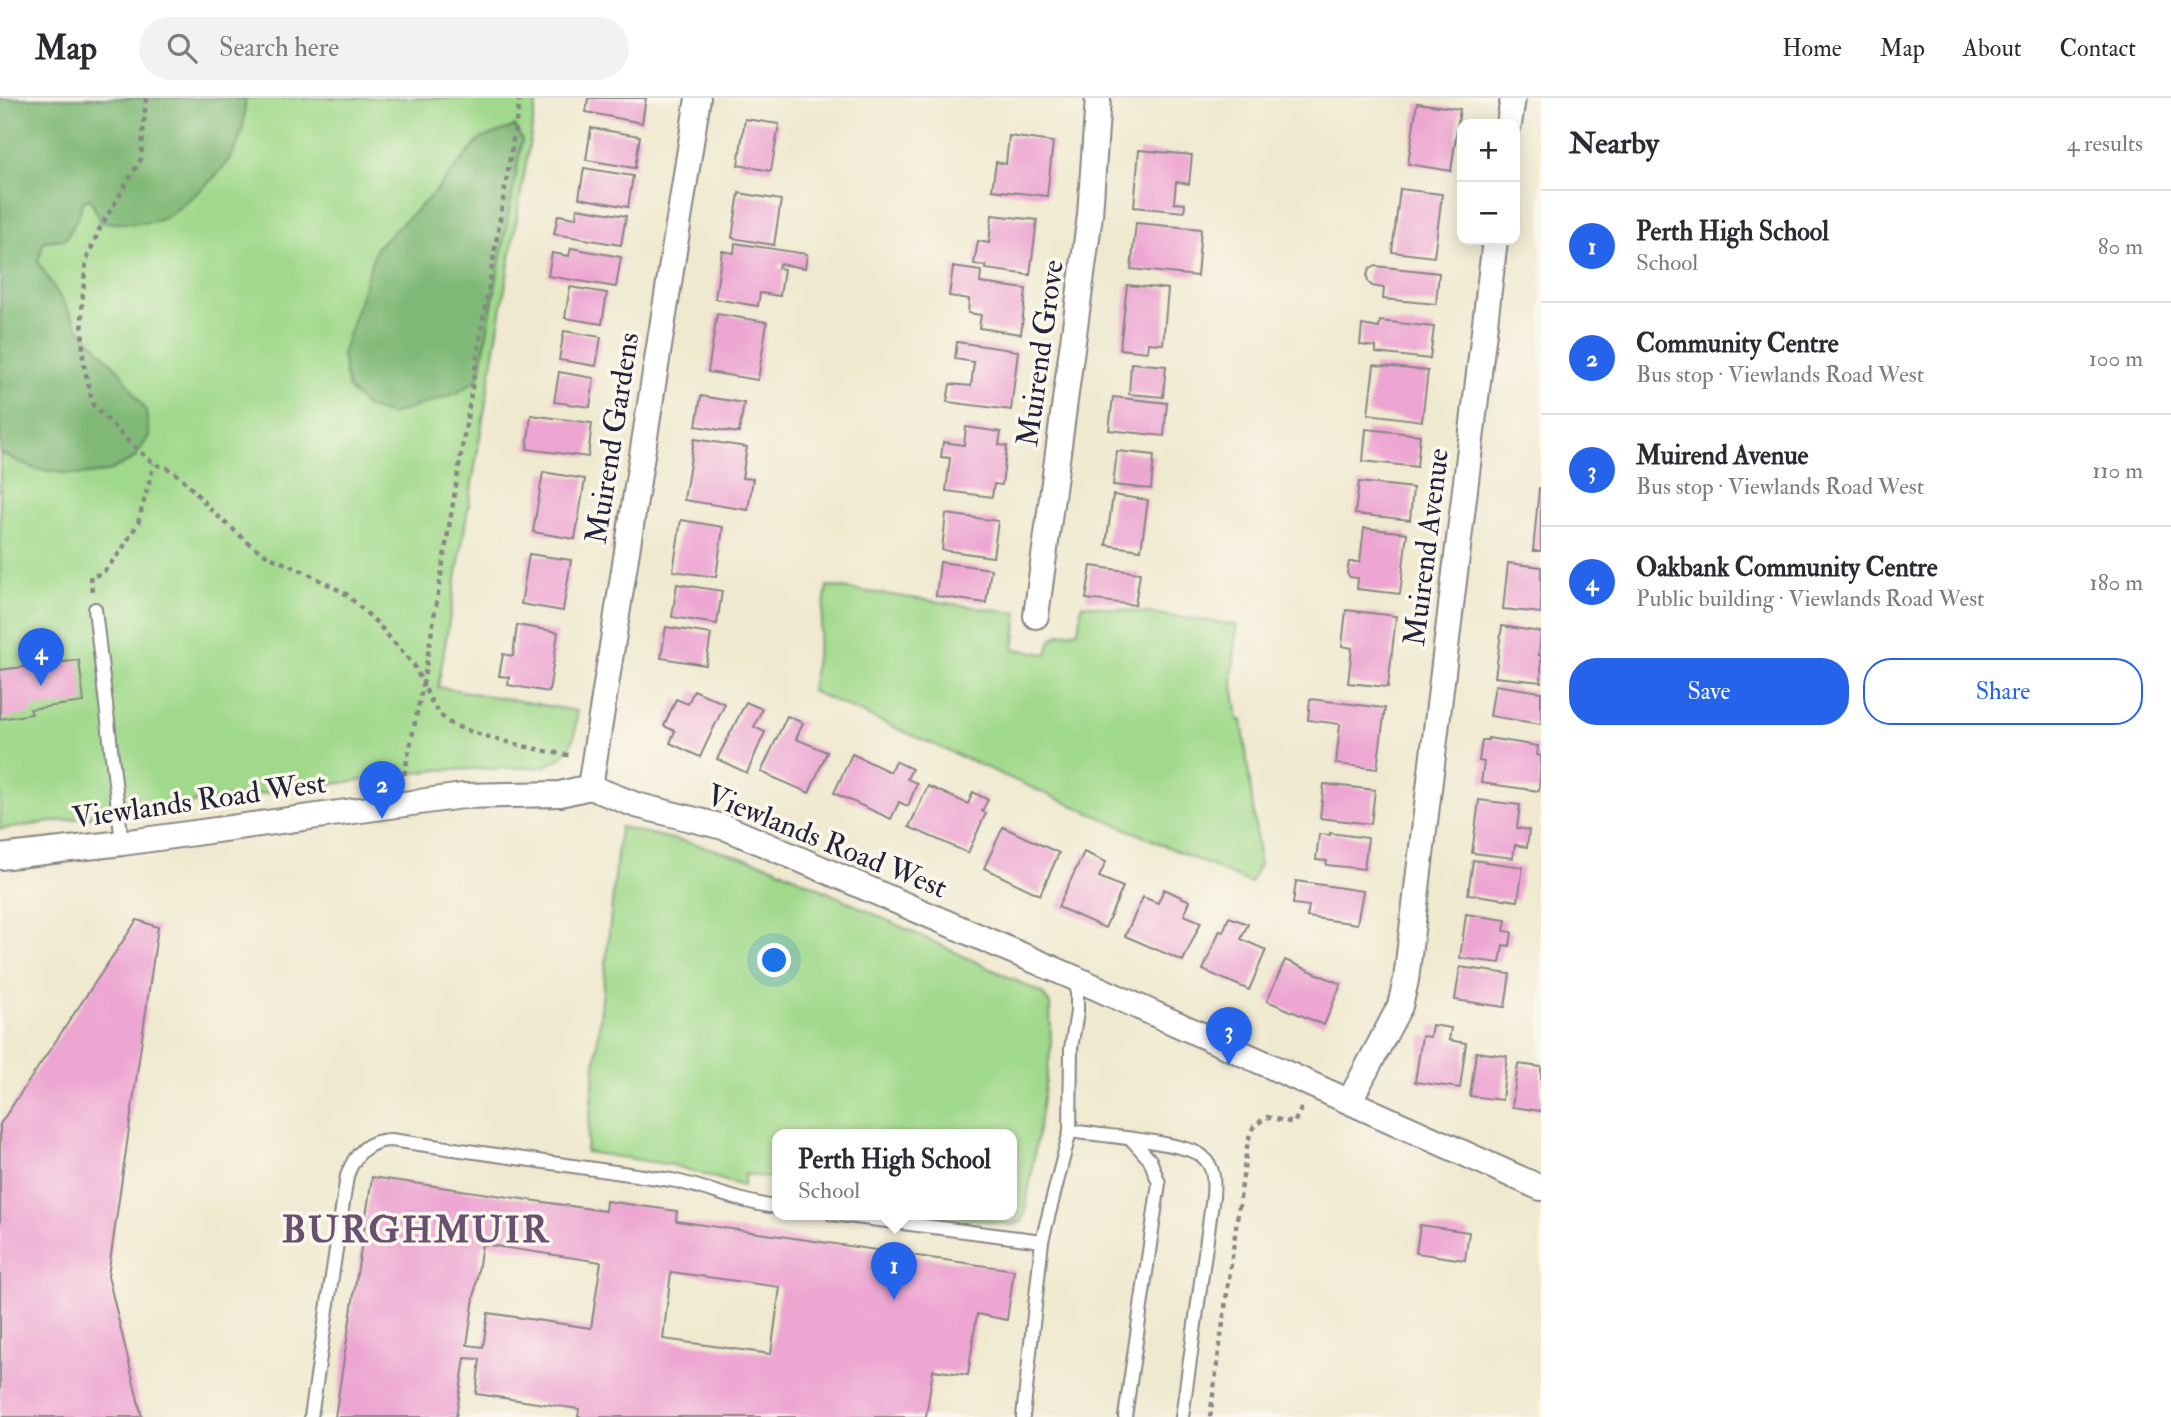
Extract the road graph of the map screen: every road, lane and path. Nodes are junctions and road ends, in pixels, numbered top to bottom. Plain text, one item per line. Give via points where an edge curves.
1 (146, 98) edge
2 (520, 98) edge
3 (698, 98) edge
4 (1098, 98) edge
5 (1513, 98) edge
6 (1510, 119) edge
7 (1494, 245) edge
8 (154, 464) junction
9 (95, 609) joint
10 (1036, 616) dead end
11 (423, 684) junction
12 (594, 757) junction
13 (590, 787) junction
14 (398, 804) junction
15 (122, 843) junction
16 (0, 857) edge
17 (1077, 979) junction
18 (1314, 1084) junction
19 (1350, 1100) junction
20 (1070, 1131) junction
21 (1132, 1140) junction
22 (1541, 1188) edge
23 (772, 1207) edge
24 (879, 1220) edge
25 (1042, 1241) junction
26 (311, 1417) edge
27 (1023, 1417) edge
28 (1125, 1417) edge
29 (1182, 1417) edge
30 (1210, 1417) edge

1 - 8 path via 141,159 86,261 83,361 93,405
2 - 11 path
3 - 12 street, Muirend Gardens
4 - 10 street, Muirend Grove via 1090,215
5 - 6 street
7 - 19 street, Muirend Avenue via 1406,980 1399,1006
8 - 9 path via 138,523 102,574 90,576
8 - 11 path via 181,477 252,546 346,594 414,665
9 - 15 lane
11 - 12 path via 441,715 457,728 550,753
11 - 14 path
12 - 13 street, Muirend Gardens
13 - 14 street, Viewlands Road West via 560,794 463,796
13 - 17 street, Viewlands Road West via 636,805 727,828
14 - 15 street, Viewlands Road West
15 - 16 street, Viewlands Road West
17 - 18 street, Viewlands Road West
17 - 20 lane
18 - 19 street, Viewlands Road West
18 - 30 path via 1294,1123 1267,1118 1254,1126 1248,1140
19 - 22 street, Viewlands Road West
20 - 21 lane
20 - 25 lane
21 - 28 lane via 1150,1160 1159,1183
21 - 29 lane via 1193,1150 1214,1174
23 - 26 lane via 671,1180 380,1140 364,1148 347,1176
24 - 25 lane
25 - 27 lane

